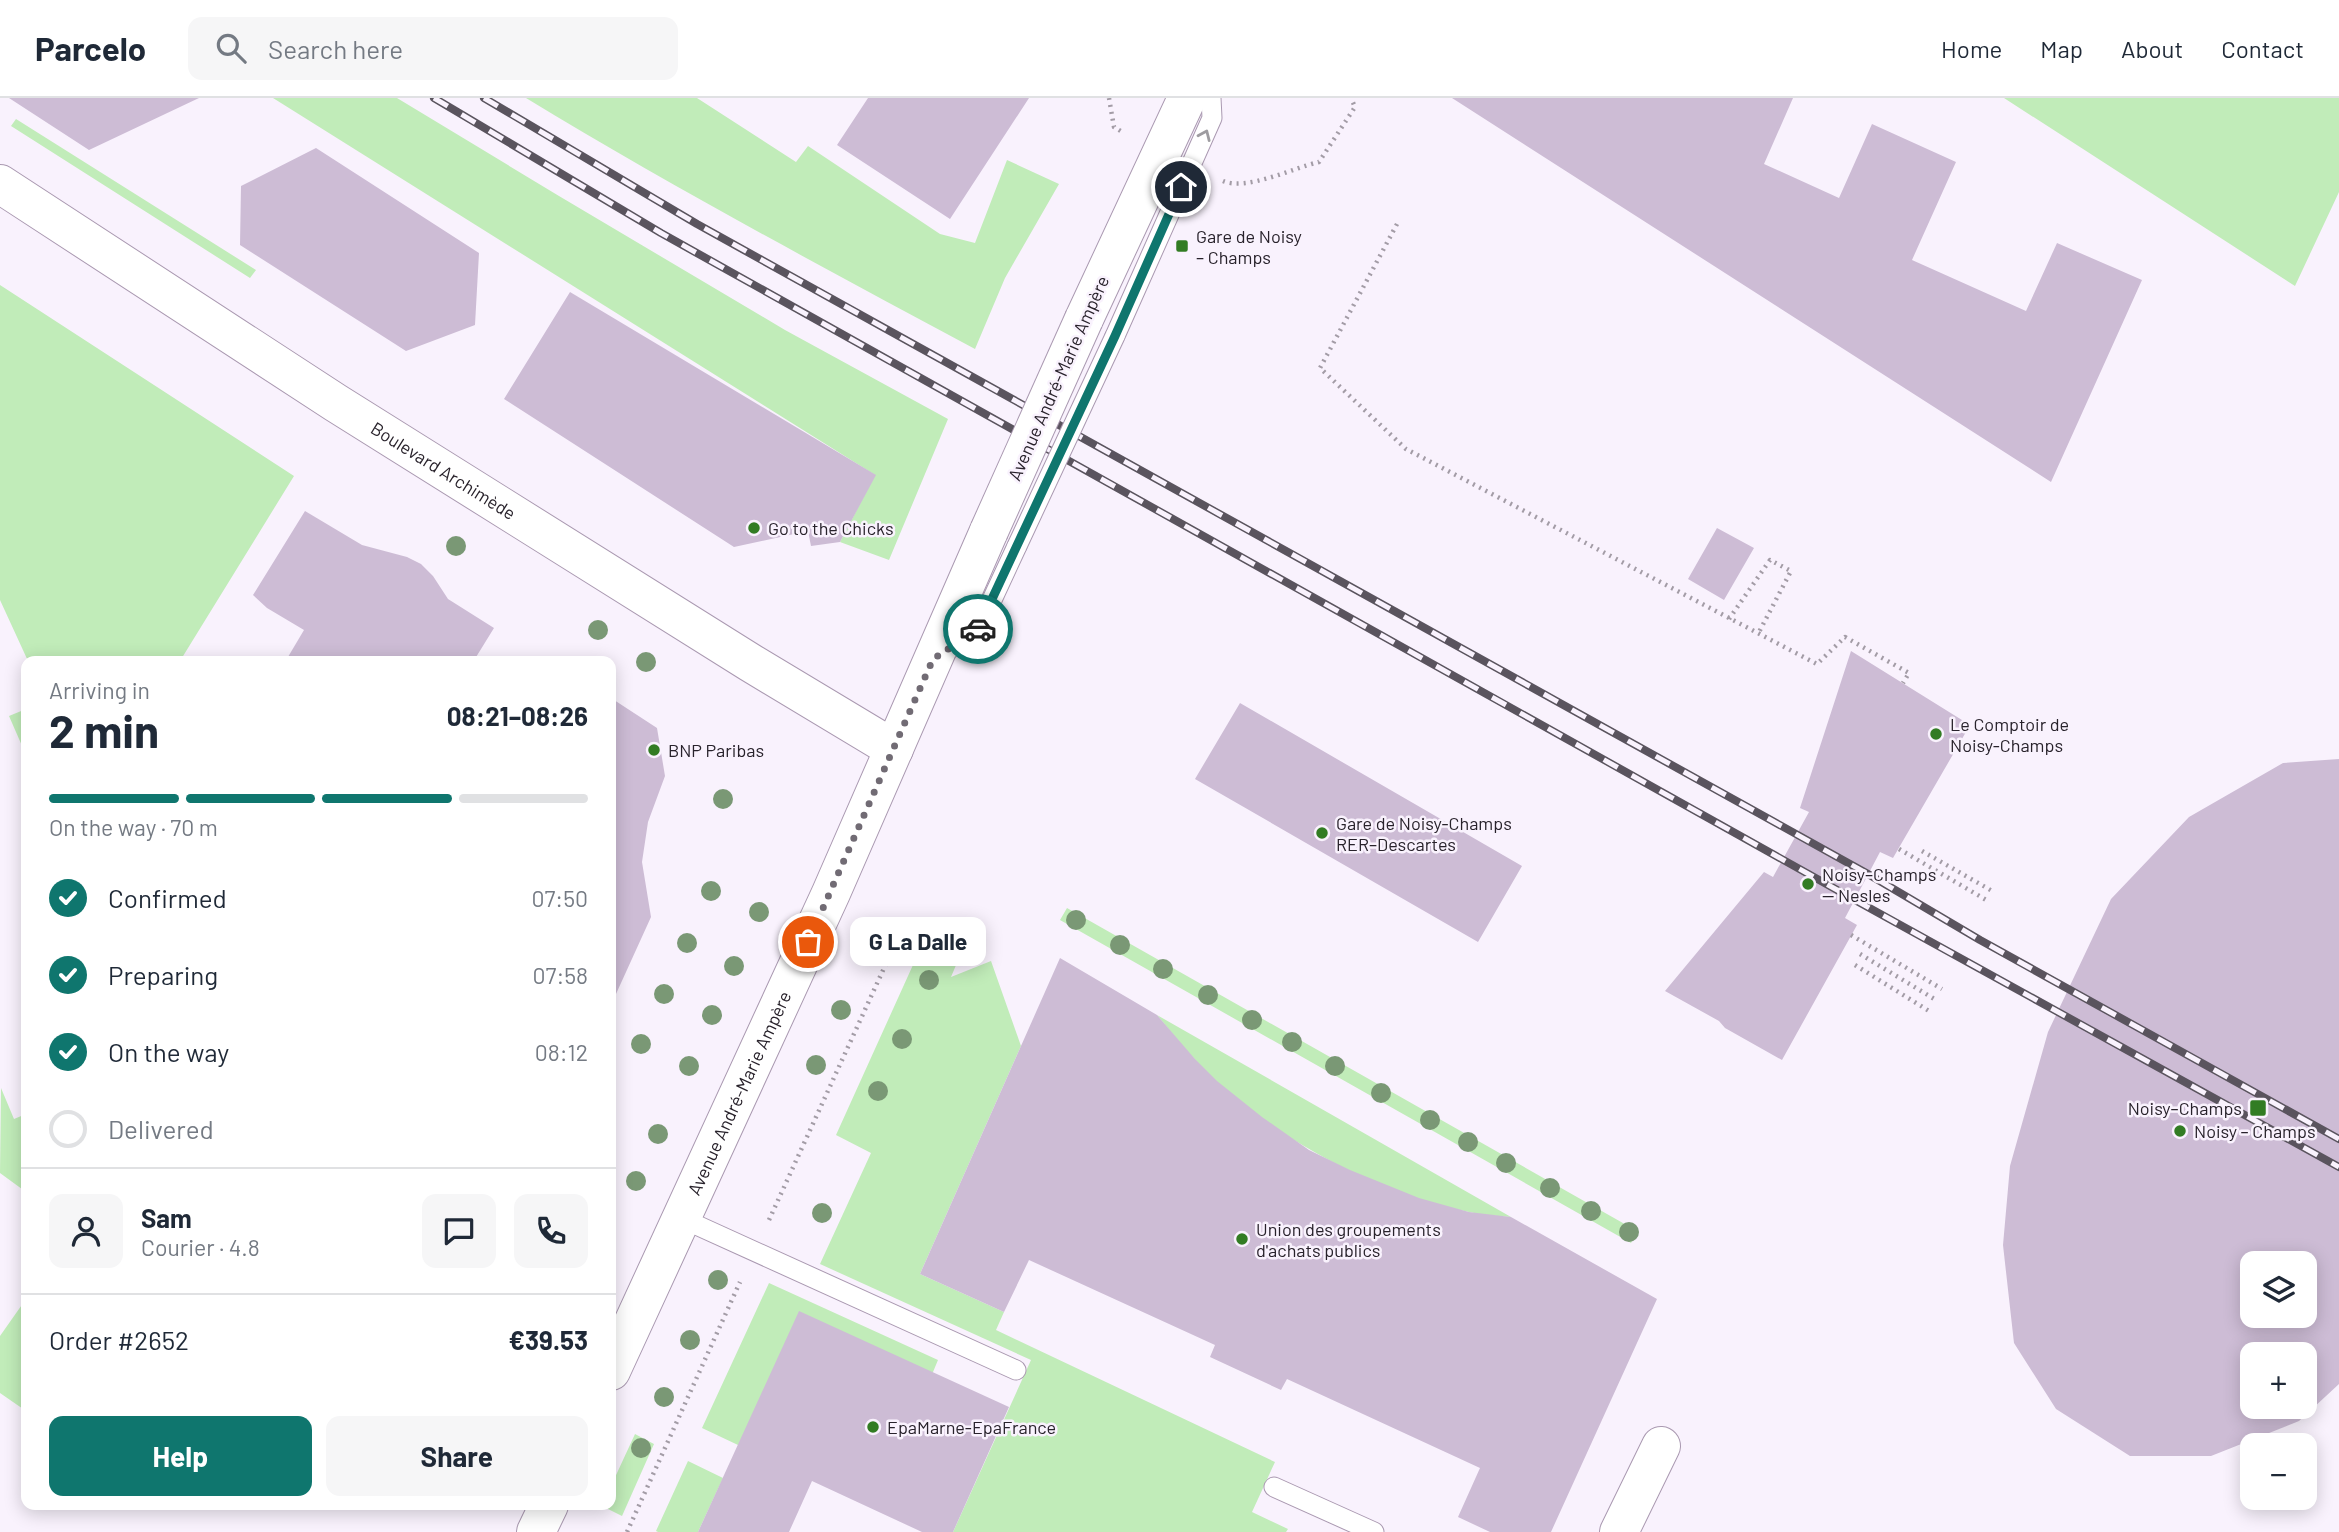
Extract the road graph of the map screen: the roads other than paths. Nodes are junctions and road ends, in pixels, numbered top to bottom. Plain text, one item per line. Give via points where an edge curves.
1 (1187, 98) edge
2 (1211, 98) edge
3 (0, 184) edge
4 (1099, 327) junction
5 (894, 749) junction
6 (681, 1218) junction
7 (616, 1360) edge
8 (1016, 1370) dead end
9 (1661, 1446) dead end
10 (1274, 1487) dead end
11 (547, 1510) edge
12 (536, 1532) edge
13 (1374, 1532) edge
14 (1619, 1532) edge

1 - 4 street, Avenue André-Marie Ampère
4 -> 2 lane, Avenue André-Marie Ampère via 1212,118
3 - 5 street, Boulevard Archimède via 336,403
4 - 5 street, Avenue André-Marie Ampère, bridge via 1003,539 933,659
5 - 6 street, Avenue André-Marie Ampère
6 - 7 street, Avenue André-Marie Ampère
6 - 8 lane
9 - 14 street
10 - 13 lane
11 - 12 street

